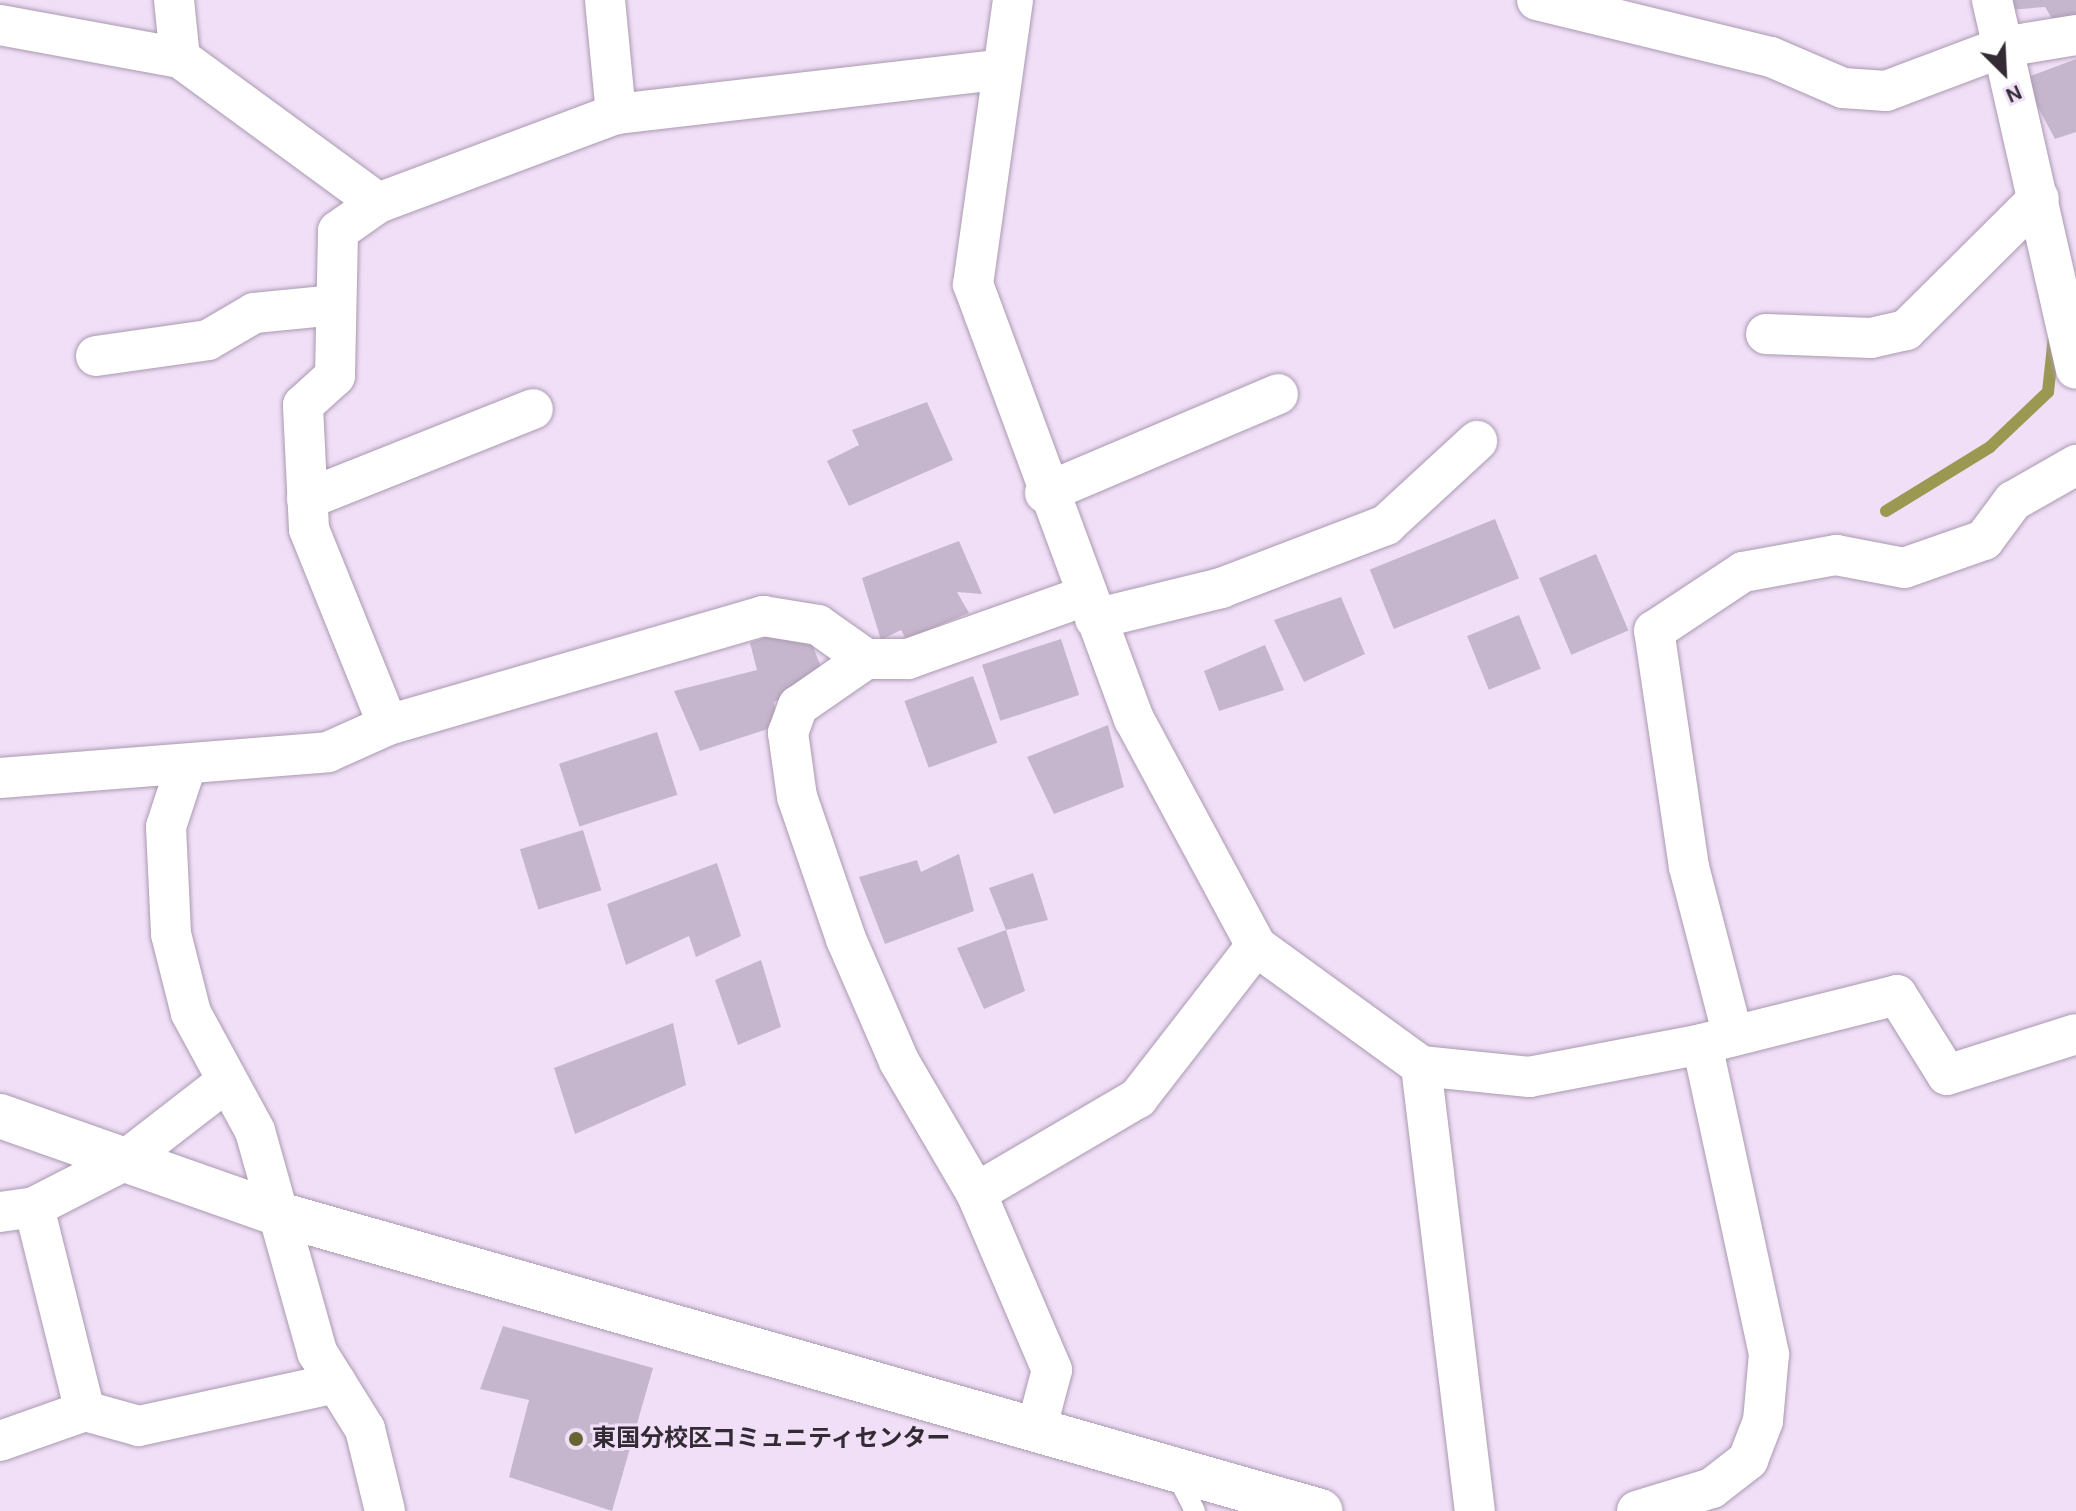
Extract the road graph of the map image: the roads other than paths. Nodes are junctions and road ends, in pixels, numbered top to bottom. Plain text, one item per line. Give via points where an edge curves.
1 (174, 0) edge
2 (605, 0) edge
3 (1013, 0) edge
4 (1992, 0) edge
5 (1543, 1) edge
6 (0, 25) edge
7 (2076, 35) edge
8 (2003, 47) junction
9 (180, 58) junction
10 (999, 70) junction
11 (616, 114) junction
12 (2039, 198) junction
13 (378, 203) junction
14 (2063, 239) edge
15 (336, 305) junction
16 (1766, 334) dead end
17 (96, 356) dead end
18 (2076, 369) edge
19 (1278, 394) dead end
20 (533, 409) dead end
21 (1477, 441) dead end
22 (2076, 465) edge
23 (1045, 493) junction
24 (307, 499) junction
25 (1090, 607) junction
26 (866, 659) junction
27 (388, 725) junction
28 (186, 766) junction
29 (0, 778) edge
30 (1256, 946) junction
31 (2076, 1034) edge
32 (1717, 1040) junction
33 (1421, 1066) junction
34 (227, 1081) junction
35 (0, 1116) edge
36 (124, 1161) junction
37 (976, 1193) junction
38 (17, 1210) edge
39 (279, 1214) junction
40 (336, 1383) junction
41 (85, 1411) junction
42 (1036, 1430) junction
43 (0, 1441) edge
44 (1174, 1469) junction
45 (385, 1511) edge
46 (1195, 1511) edge
47 (1320, 1511) edge
48 (1475, 1511) edge
49 (1637, 1511) edge

1 - 9 street
2 - 11 street
3 - 10 street
4 - 8 street
5 - 8 street via 1771,57 1843,88 1886,91
6 - 9 street
7 - 8 street
8 - 12 street
9 - 13 street
10 - 11 street
10 - 23 street via 973,284
11 - 13 street
12 - 14 street
12 - 16 street via 1906,330 1871,338
13 - 15 street via 338,231
14 - 18 street
15 - 17 street via 254,313 208,340
15 - 24 street via 335,376 303,405
19 - 23 street
20 - 24 street
21 - 25 street via 1386,525 1221,588
22 - 32 street via 2013,501 1984,540 1904,568 1836,555 1743,572 1654,631
23 - 25 street
24 - 27 street via 330,593
25 - 26 street via 908,659
25 - 30 street via 1134,719
26 - 27 street via 818,625 763,616
26 - 37 street via 798,706 788,733 797,797 846,939 899,1061
27 - 28 street via 328,752
28 - 29 street
28 - 34 street via 166,827 171,934 191,1013
30 - 33 street
30 - 37 street via 1138,1098
31 - 32 street via 1947,1075 1897,995
32 - 33 street via 1529,1077
32 - 49 street via 1769,1354 1763,1421 1748,1460 1712,1488
33 - 48 street
34 - 36 street
34 - 39 street via 255,1131
35 - 36 street
36 - 38 street
36 - 39 street
37 - 42 street via 1052,1370
38 - 41 street
39 - 40 street via 317,1352
39 - 42 street
40 - 41 street via 139,1426
40 - 45 street via 365,1429
41 - 43 street
42 - 44 street
44 - 46 lane
44 - 47 street

